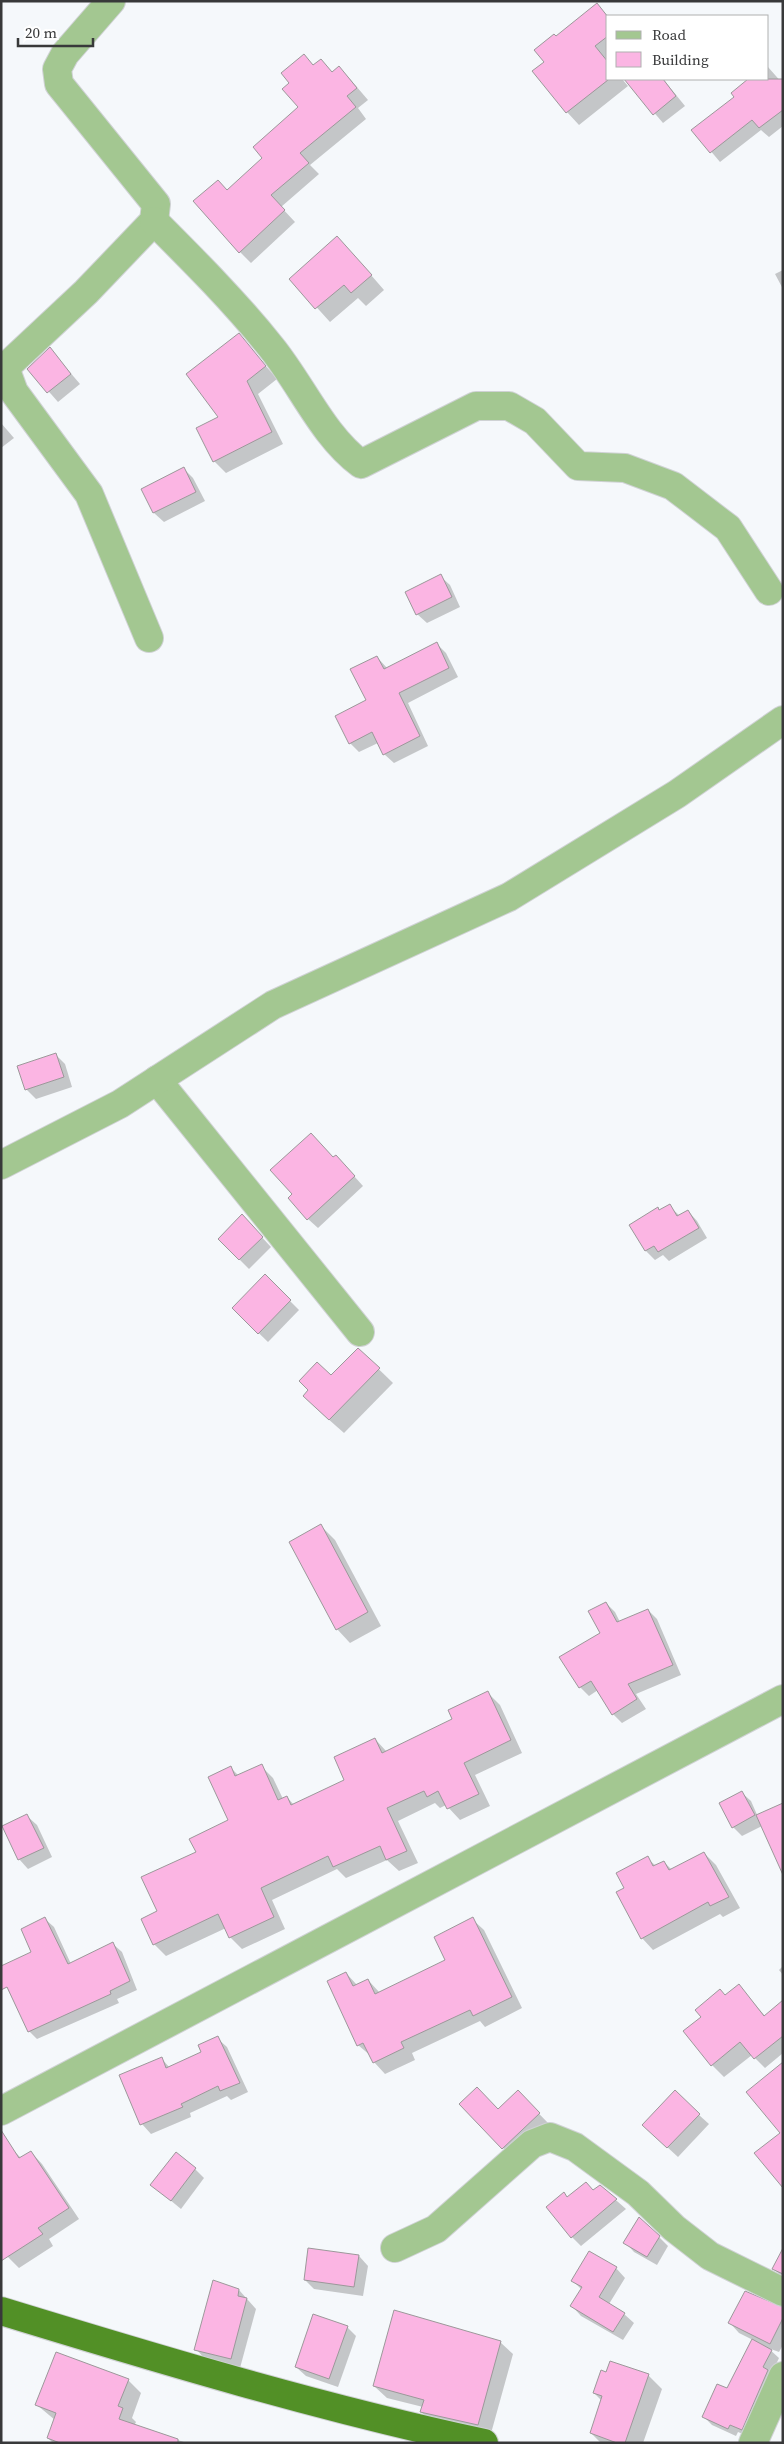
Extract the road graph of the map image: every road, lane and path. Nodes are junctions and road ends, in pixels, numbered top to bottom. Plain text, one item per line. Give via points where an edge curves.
1 (111, 1) edge
2 (154, 221) junction
3 (769, 591) dead end
4 (149, 638) dead end
5 (783, 720) edge
6 (157, 1080) junction
7 (1, 1165) edge
8 (360, 1332) dead end
9 (779, 1707) edge
10 (1, 2111) edge
11 (395, 2248) dead end
12 (783, 2292) edge
13 (1, 2312) edge
14 (783, 2376) edge
15 (484, 2443) edge
16 (753, 2443) edge

1 - 2 street via 65,54 57,69 59,84 156,204
2 - 3 street via 236,304 273,348 344,451 361,464 476,406 509,406 534,421 578,466 625,468 673,486 728,528
2 - 4 street via 86,292 8,364 7,373 14,392 88,494
5 - 6 street via 677,794 509,897 273,1005
6 - 7 street via 120,1104
6 - 8 street
9 - 10 street
11 - 12 street via 436,2229 532,2144 550,2137 575,2147 638,2193 674,2228 710,2256
13 - 15 highway via 179,2365
14 - 16 street

